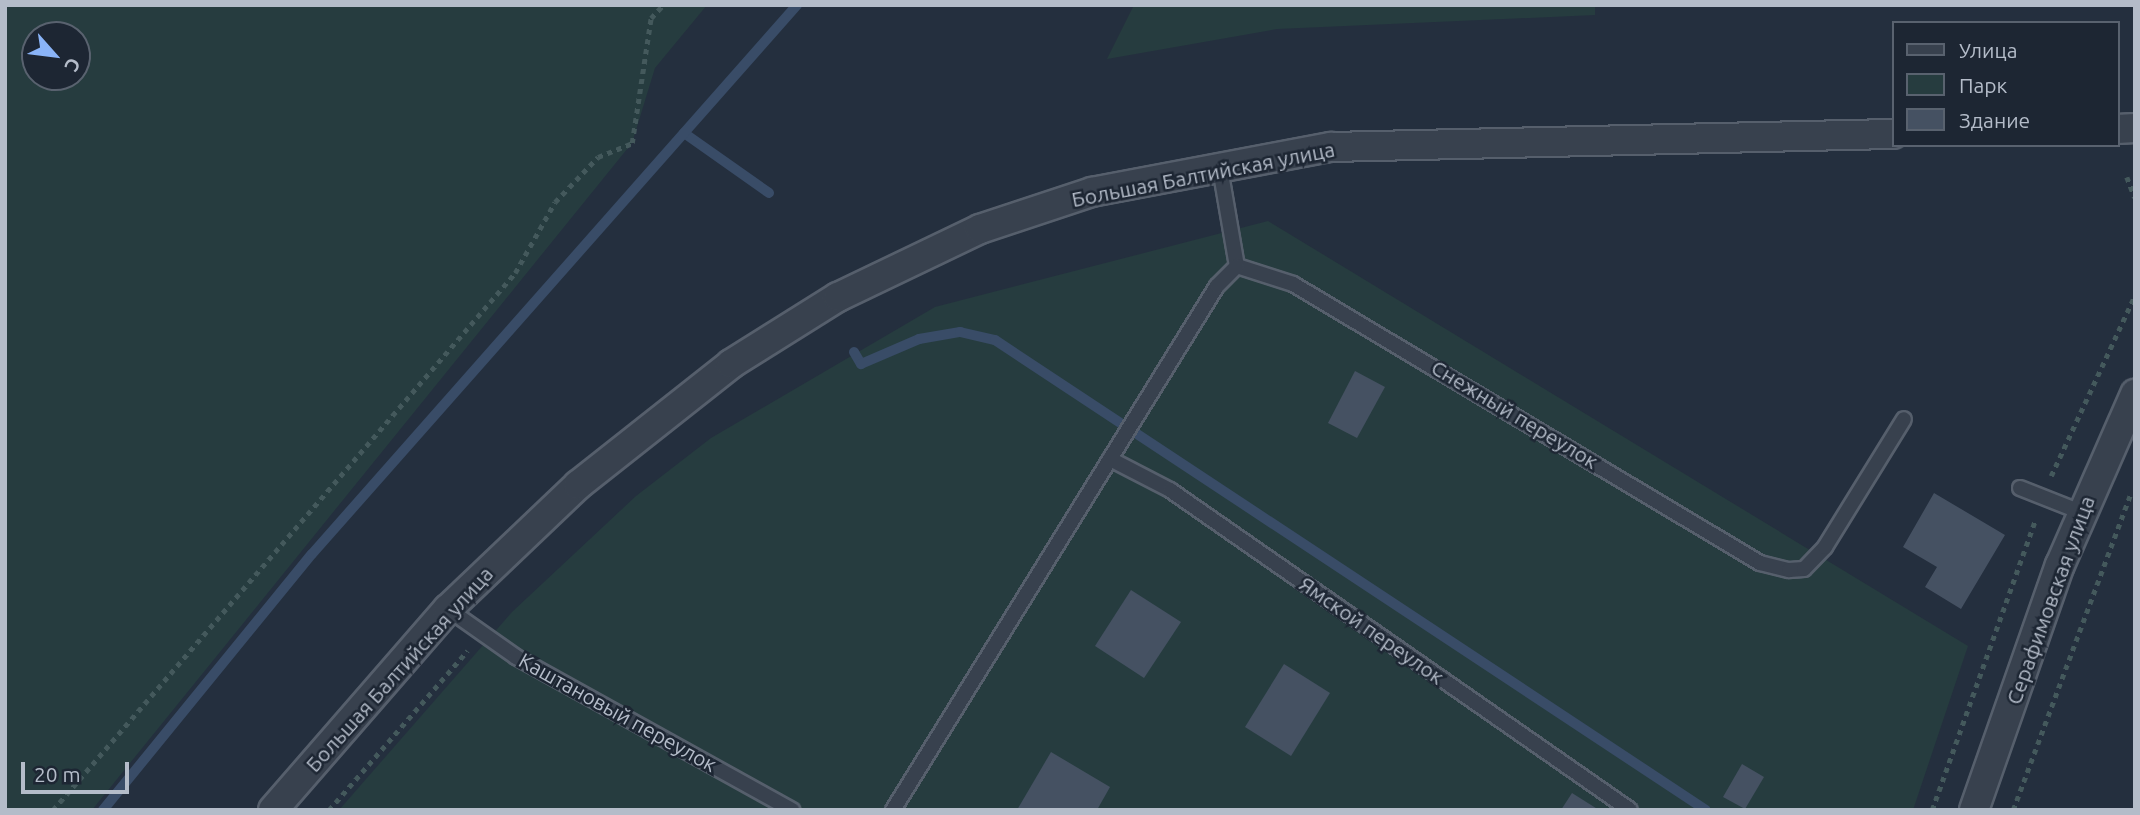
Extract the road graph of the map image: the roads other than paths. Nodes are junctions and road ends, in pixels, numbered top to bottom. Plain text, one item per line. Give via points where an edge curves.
1 (1892, 134) edge
2 (1220, 168) junction
3 (1237, 266) junction
4 (2135, 394) edge
5 (1904, 419) dead end
6 (2128, 425) edge
7 (1110, 459) junction
8 (2020, 488) dead end
9 (2081, 512) junction
10 (448, 610) junction
11 (272, 810) edge
12 (792, 810) edge
13 (893, 810) edge
14 (1630, 810) edge
15 (1974, 810) edge

1 - 2 street, Большая Балтийская улица via 1331,147
2 - 3 lane
2 - 10 street, Большая Балтийская улица via 1092,192 980,229 838,297 730,364 578,485
3 - 5 lane, Снежный переулок via 1293,284 1760,563 1789,570 1804,569 1825,547
3 - 7 lane via 1217,286
4 - 6 street, Серафимовская улица
6 - 9 street, Серафимовская улица
7 - 13 lane
7 - 14 lane, Ямской переулок via 1170,490
8 - 9 lane
9 - 15 street, Серафимовская улица
10 - 11 street, Большая Балтийская улица
10 - 12 lane, Каштановый переулок via 516,657

